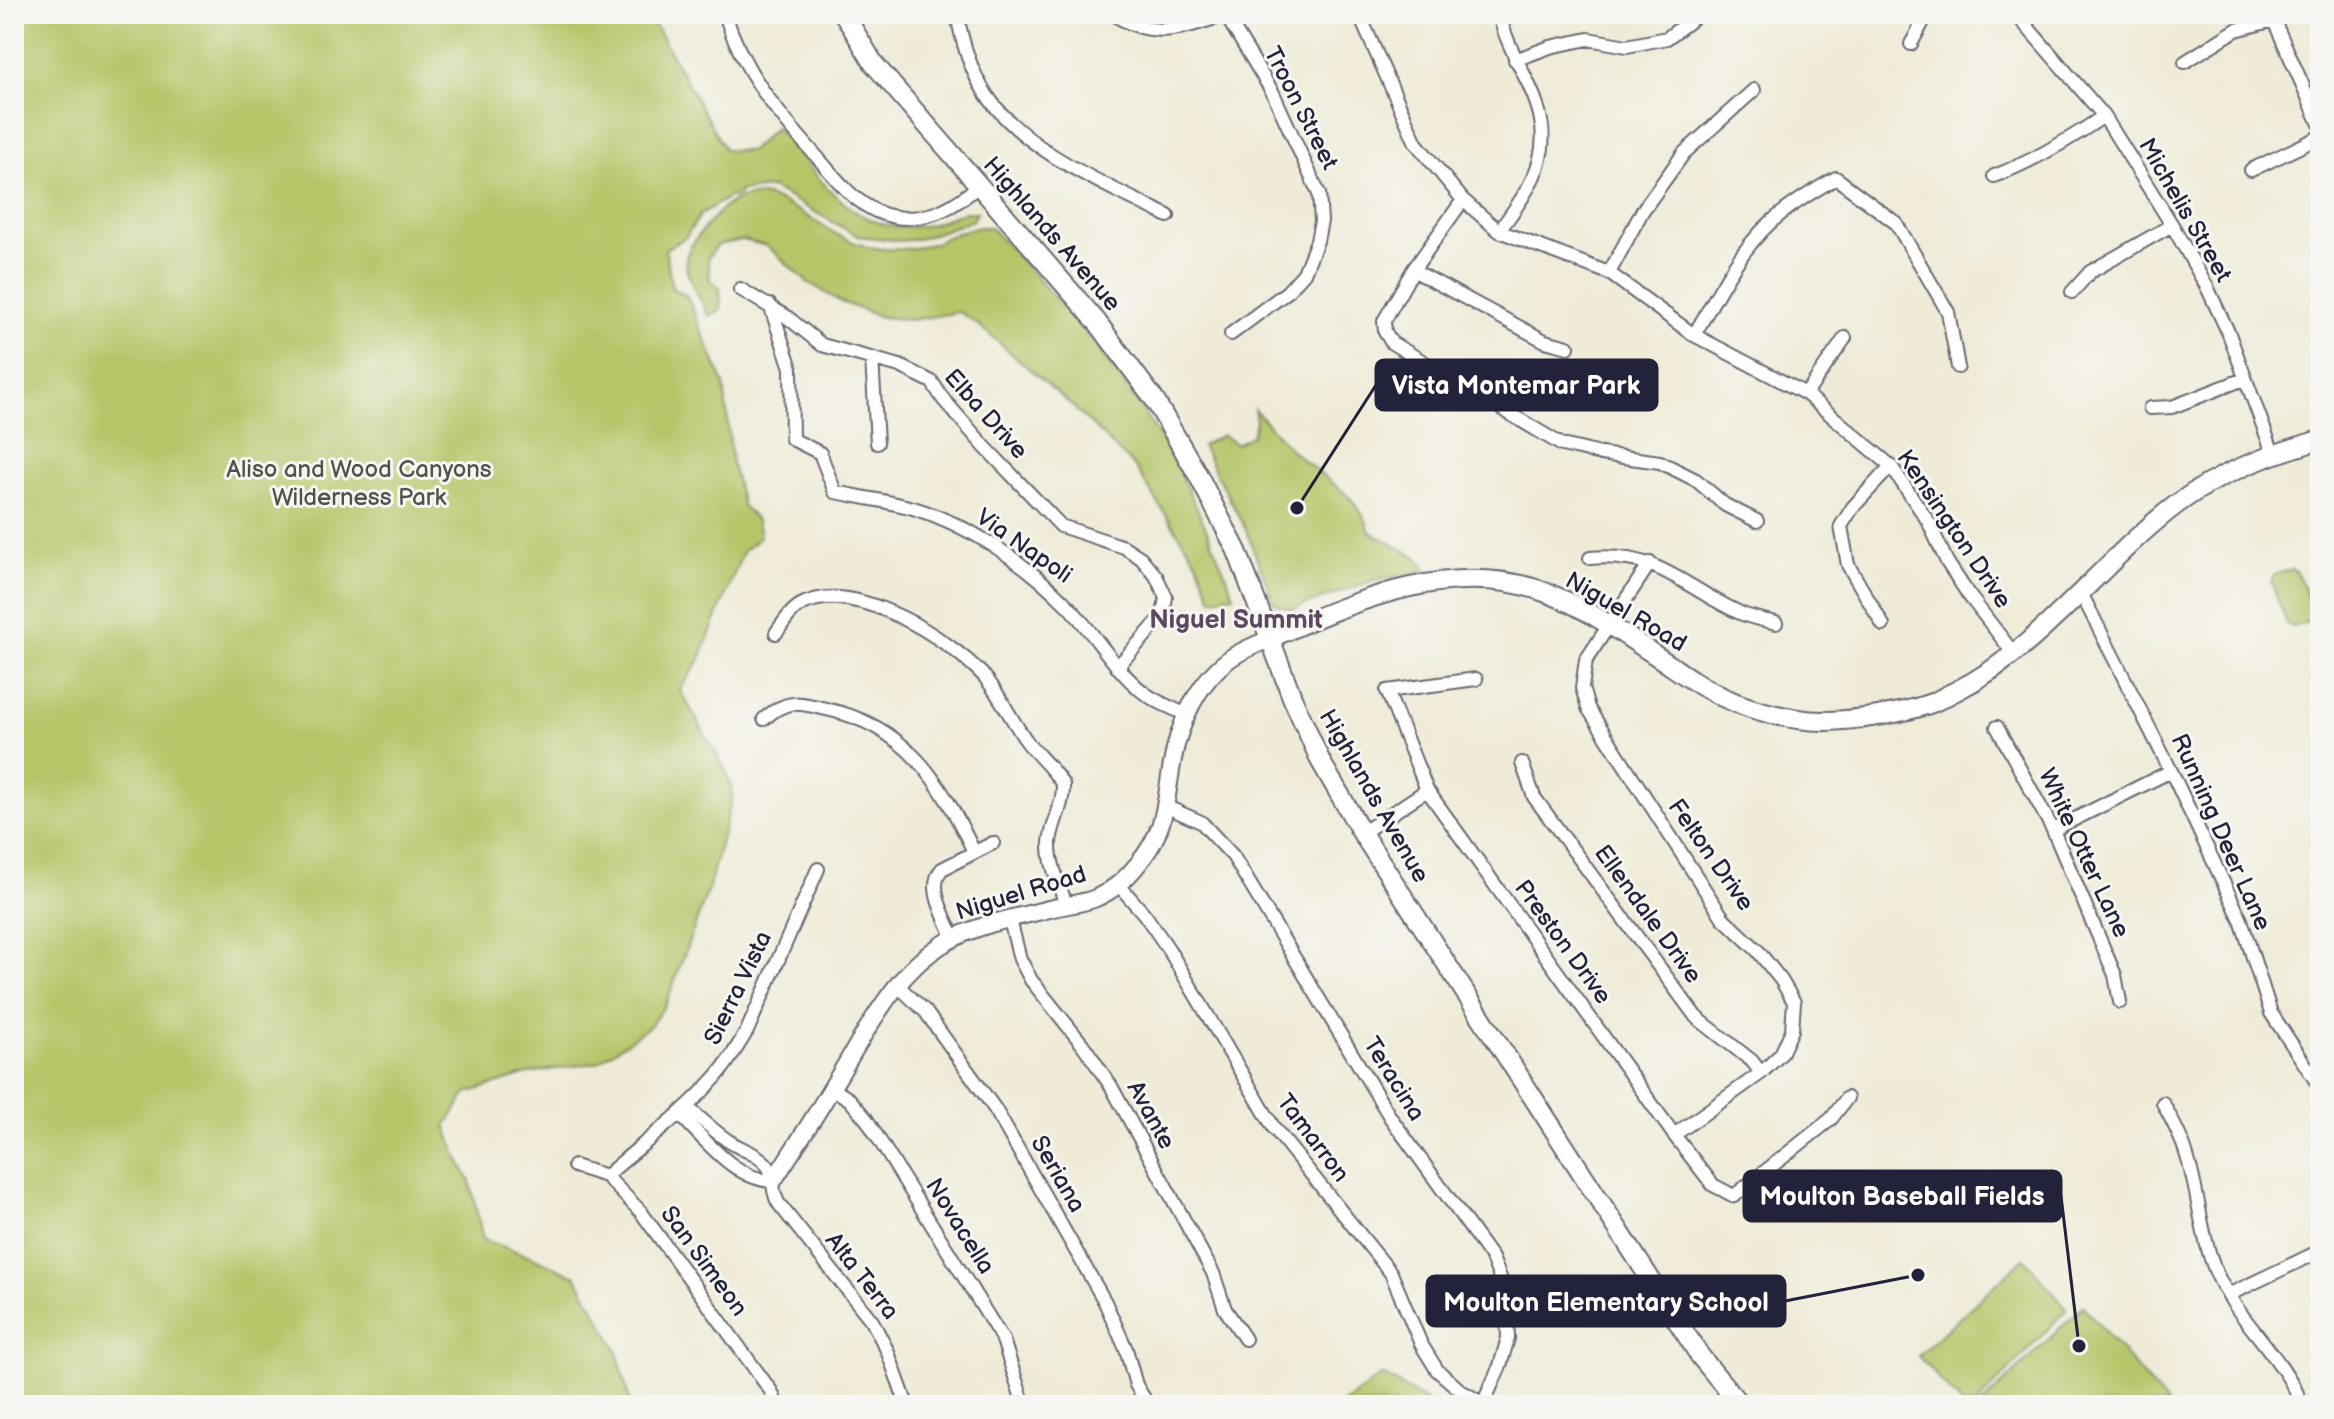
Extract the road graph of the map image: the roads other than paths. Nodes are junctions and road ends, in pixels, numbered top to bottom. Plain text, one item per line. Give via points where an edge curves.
1 (725, 14) edge
2 (844, 14) edge
3 (957, 14) edge
4 (1113, 14) edge
5 (1359, 14) edge
6 (1499, 14) edge
7 (1699, 14) edge
8 (1930, 14) edge
9 (2016, 14) edge
10 (1225, 15) edge
11 (2273, 17) edge
12 (1911, 44) dead end
13 (1515, 60) junction
14 (2185, 62) dead end
15 (1754, 90) dead end
16 (2315, 104) edge
17 (2104, 116) junction
18 (2320, 124) edge
19 (2320, 137) edge
20 (2251, 170) dead end
21 (1994, 176) dead end
22 (979, 185) junction
23 (1463, 200) junction
24 (1168, 216) dead end
25 (2172, 225) junction
26 (1499, 231) junction
27 (1413, 270) junction
28 (1609, 273) junction
29 (740, 289) dead end
30 (2072, 292) dead end
31 (770, 305) junction
32 (1231, 334) dead end
33 (1694, 335) junction
34 (1845, 338) dead end
35 (1568, 347) dead end
36 (872, 358) junction
37 (1958, 367) dead end
38 (2244, 379) junction
39 (1806, 394) junction
40 (2150, 408) dead end
41 (2320, 440) edge
42 (877, 443) dead end
43 (2273, 453) junction
44 (1891, 466) junction
45 (1757, 521) dead end
46 (1590, 558) dead end
47 (1650, 563) junction
48 (2081, 593) junction
49 (1776, 623) dead end
50 (1608, 624) junction
51 (1883, 625) dead end
52 (776, 633) dead end
53 (1271, 638) junction
54 (2014, 654) junction
55 (1117, 667) junction
56 (1476, 679) dead end
57 (1187, 715) junction
58 (764, 719) dead end
59 (1997, 727) dead end
60 (1522, 763) dead end
61 (2171, 771) junction
62 (1427, 790) junction
63 (1167, 807) junction
64 (2053, 830) junction
65 (1362, 833) junction
66 (993, 843) dead end
67 (974, 852) junction
68 (818, 869) dead end
69 (1118, 884) junction
70 (1066, 905) junction
71 (1010, 920) junction
72 (954, 938) junction
73 (897, 985) junction
74 (2120, 1002) dead end
75 (1761, 1073) junction
76 (2320, 1087) edge
77 (832, 1088) junction
78 (1847, 1098) dead end
79 (2163, 1103) dead end
80 (683, 1110) junction
81 (1674, 1135) junction
82 (574, 1166) dead end
83 (606, 1176) junction
84 (773, 1181) junction
85 (2320, 1251) edge
86 (2228, 1295) junction
87 (1245, 1339) dead end
88 (777, 1405) edge
89 (907, 1405) edge
90 (1024, 1405) edge
91 (1148, 1405) edge
92 (1484, 1405) edge
93 (1740, 1405) edge
94 (2302, 1405) edge

1 - 22 street via 746,64 776,111 867,207 894,217 917,217 937,213
2 - 22 main road, Highlands Avenue via 874,64
3 - 24 street via 973,69 1008,118 1053,156
4 - 10 street via 1166,32
5 - 23 street, Kensington Drive via 1416,143
6 - 13 street
7 - 13 street via 1667,38 1627,46 1588,39
8 - 12 street
9 - 17 street, Michelis Street
10 - 32 street, Troon Street via 1273,93 1319,194 1321,221 1304,273
11 - 14 street via 2236,30
11 - 16 street
13 - 26 street via 1544,130 1532,183
15 - 28 street via 1684,153 1643,210
16 - 18 street
17 - 21 street via 2068,141
17 - 25 street, Michelis Street
19 - 20 street
22 - 53 main road, Highlands Avenue via 1097,322 1154,399 1237,551
23 - 26 street, Kensington Drive
23 - 27 street
25 - 30 street via 2090,272
25 - 38 street, Michelis Street via 2229,334
26 - 28 street, Kensington Drive
27 - 35 street via 1545,341
27 - 45 street via 1384,321 1392,343 1562,445 1660,462
28 - 33 street, Kensington Drive
29 - 31 street, Elba Drive
31 - 36 street, Elba Drive via 822,345
31 - 55 street, Via Napoli via 791,368 792,439 820,453 835,492 913,508 985,542 1067,605
33 - 37 street via 1755,238 1803,197 1836,178 1896,223 1948,312
33 - 39 street, Kensington Drive
34 - 39 street
36 - 42 street
36 - 55 street, Elba Drive via 932,382 1061,526 1124,547 1156,576 1166,597 1163,616
38 - 40 street via 2172,407
38 - 43 street, Michelis Street
39 - 44 street, Kensington Drive
41 - 43 main road, Niguel Road
43 - 48 main road, Niguel Road via 2178,503
44 - 51 street via 1841,526 1848,565
44 - 54 street, Kensington Drive via 1928,521 1947,562
46 - 47 street via 1618,556
47 - 49 street via 1742,614
47 - 50 street, Felton Drive
48 - 54 main road, Niguel Road
48 - 61 street, Running Deer Lane
50 - 53 main road, Niguel Road via 1551,594 1518,585 1432,581 1335,608
50 - 54 main road, Niguel Road via 1712,693 1750,708 1824,721 1929,704
50 - 75 street, Felton Drive via 1586,660 1582,688 1588,708 1723,918 1757,950 1794,1002 1792,1030 1781,1054
52 - 70 street via 805,603 823,597 852,600 940,639 985,678 1063,785 1050,853
53 - 57 street, Niguel Road via 1222,665
53 - 65 main road, Highlands Avenue via 1321,762
55 - 57 street, Via Napoli via 1146,695
56 - 62 street, Preston Drive via 1387,691
57 - 63 street, Niguel Road via 1172,763
58 - 67 street via 779,705 800,703 851,715 882,731 933,777
59 - 64 street, White Otter Lane
60 - 75 street, Ellendale Drive via 1534,797 1696,1017
61 - 64 street
61 - 76 street, Running Deer Lane via 2241,920 2271,1013
62 - 65 street
62 - 81 street, Preston Drive
63 - 69 street, Niguel Road via 1150,849
63 - 92 street, Teracina via 1201,822 1233,856 1390,1117 1492,1258 1506,1292 1508,1338
64 - 74 street, White Otter Lane via 2115,975
65 - 93 main road, Highlands Avenue via 1691,1343
66 - 67 street
67 - 72 street via 936,875
68 - 80 street, Sierra Vista via 747,1031 717,1077
69 - 70 street, Niguel Road via 1095,898
69 - 92 street, Tamarron via 1169,950 1274,1128 1391,1273 1437,1370
70 - 71 street, Niguel Road
71 - 72 street, Niguel Road
71 - 87 street, Avante via 1031,980 1111,1086
72 - 73 street, Niguel Road
73 - 77 street, Niguel Road
73 - 91 street, Seriana via 925,1011 995,1109 1105,1302
75 - 81 street, Felton Drive
77 - 84 street, Niguel Road
77 - 90 street, Novacella via 867,1120 981,1301 1003,1340
78 - 81 street, Preston Drive via 1831,1119 1734,1196 1713,1185
79 - 86 street via 2186,1150 2204,1239
80 - 83 street, Sierra Vista
80 - 84 street, Alta Terra via 768,1165
80 - 84 street via 735,1166 758,1181
82 - 83 street, San Simeon
83 - 88 street, San Simeon via 641,1212
84 - 89 street, Alta Terra via 779,1204 877,1329
85 - 86 street
86 - 94 street via 2282,1367

